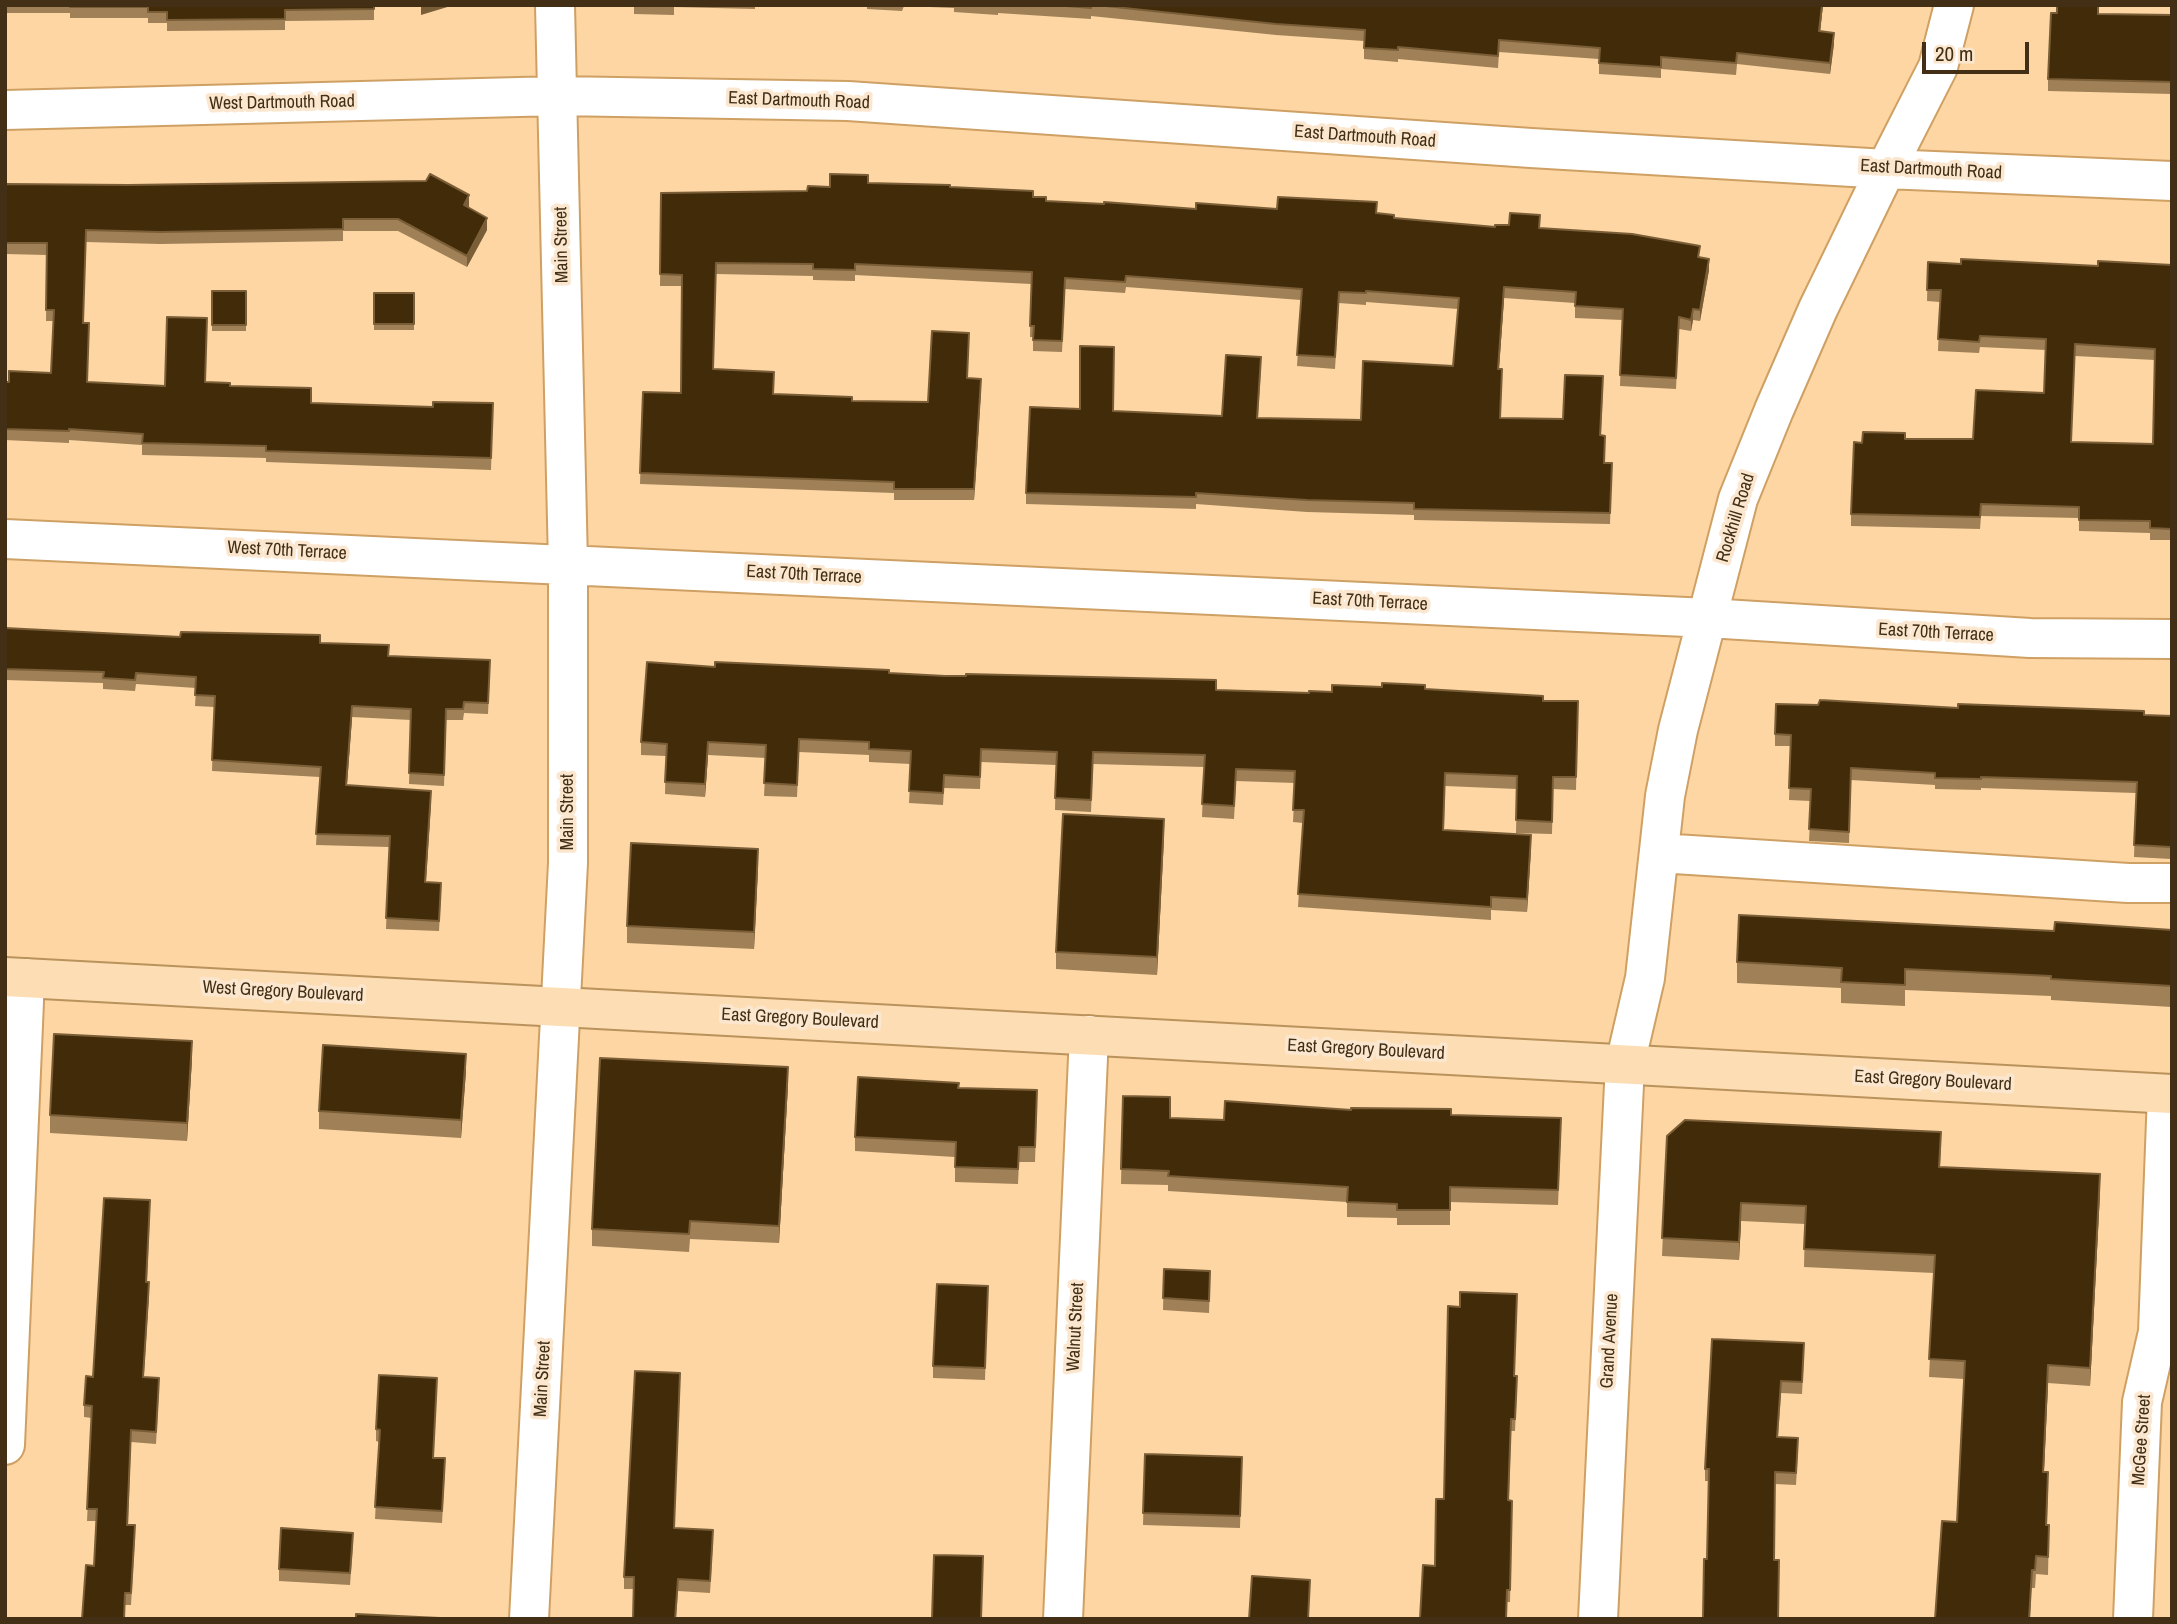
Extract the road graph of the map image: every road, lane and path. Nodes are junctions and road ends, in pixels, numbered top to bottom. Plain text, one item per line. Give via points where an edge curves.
1 (555, 5) edge
2 (1954, 5) edge
3 (559, 96) junction
4 (5, 110) edge
5 (1886, 169) junction
6 (2172, 181) edge
7 (5, 539) edge
8 (568, 564) junction
9 (1708, 618) junction
10 (2172, 639) edge
11 (1659, 853) junction
12 (2172, 883) edge
13 (15, 978) edge
14 (561, 1007) junction
15 (1089, 1035) junction
16 (1625, 1064) junction
17 (2169, 1094) edge
18 (12, 1135) edge
19 (2160, 1373) edge
20 (5, 1445) edge
21 (530, 1619) edge
22 (1063, 1619) edge
23 (1598, 1619) edge
24 (2133, 1619) edge

1 - 3 street, Main Street
2 - 5 street, Rockhill Road via 1938,67
3 - 4 street, West Dartmouth Road
3 - 5 street, East Dartmouth Road via 848,101
3 - 8 street, Main Street
5 - 6 street, East Dartmouth Road
5 - 9 street, Rockhill Road via 1763,435 1738,499
7 - 8 street, West 70th Terrace
8 - 9 street, East 70th Terrace
8 - 14 street, Main Street via 568,863
9 - 10 street, East 70th Terrace via 2030,638
9 - 11 street, Rockhill Road via 1678,730
11 - 12 street
11 - 16 street, Rockhill Road via 1645,978
13 - 14 main road, West Gregory Boulevard
13 - 18 street
14 - 15 main road, East Gregory Boulevard
14 - 21 street, Main Street
15 - 16 main road, East Gregory Boulevard
15 - 22 street, Walnut Street
16 - 17 main road, East Gregory Boulevard
16 - 23 street, Grand Avenue
17 - 19 street, McGee Street
18 - 20 street
19 - 24 street, McGee Street via 2142,1402

